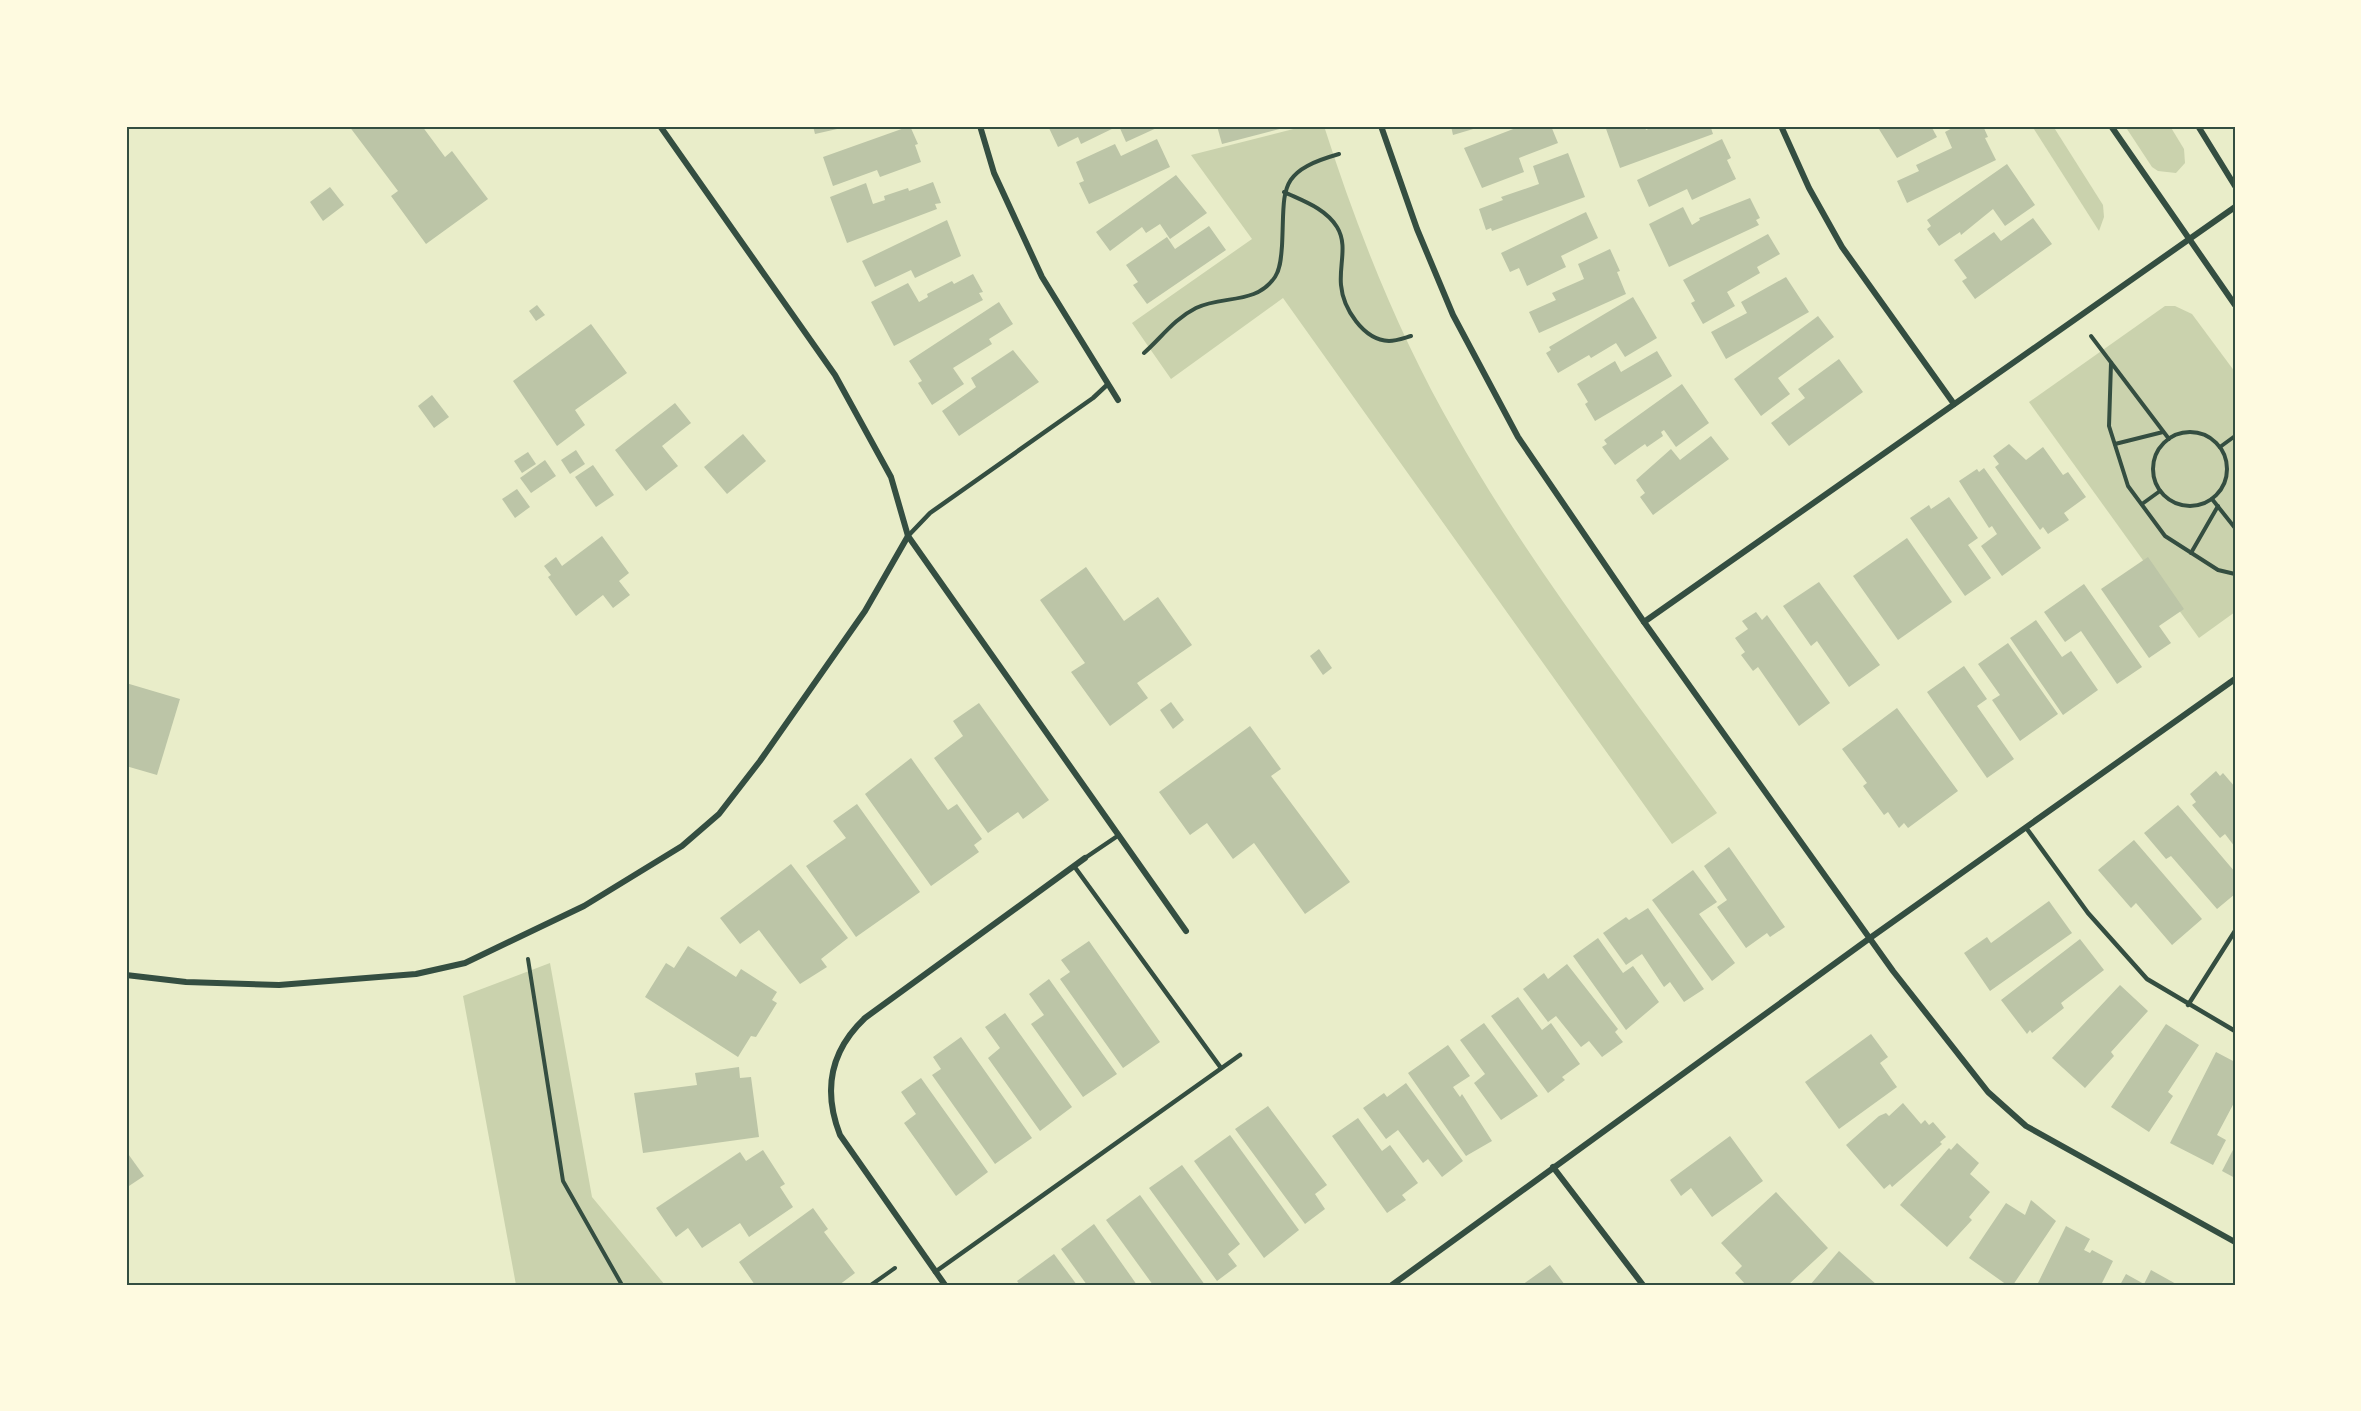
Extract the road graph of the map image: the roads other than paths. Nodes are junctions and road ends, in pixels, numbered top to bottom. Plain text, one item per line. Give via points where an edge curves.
1 (660, 126) edge
2 (980, 126) edge
3 (1381, 126) edge
4 (1781, 126) edge
5 (2111, 126) edge
6 (2198, 126) edge
7 (2235, 186) edge
8 (2235, 207) edge
9 (2188, 239) junction
10 (2235, 305) edge
11 (1108, 384) junction
12 (1118, 400) dead end
13 (1954, 404) junction
14 (908, 536) junction
15 (1644, 622) junction
16 (2235, 679) edge
17 (2027, 829) junction
18 (1119, 835) junction
19 (1085, 858) joint
20 (1074, 866) junction
21 (1186, 931) dead end
22 (2235, 931) edge
23 (1869, 938) junction
24 (126, 975) edge
25 (2188, 1005) junction
26 (2235, 1031) edge
27 (1240, 1055) dead end
28 (1221, 1068) junction
29 (1553, 1167) junction
30 (2235, 1242) edge
31 (935, 1272) junction
32 (945, 1285) edge
33 (1392, 1285) edge
34 (1643, 1285) edge

1 - 14 street via 835,375 891,477
2 - 11 street via 994,173 1042,277
3 - 15 street via 1453,315 1518,437
4 - 13 street via 1842,247
5 - 9 street
6 - 7 street
8 - 9 street
9 - 10 street
9 - 13 street
11 - 12 street
11 - 14 lane via 930,513
13 - 15 street
14 - 18 street
14 - 24 street via 865,610 726,805 682,846 641,872 525,937 465,963 416,974 279,985 186,982
15 - 23 street
16 - 17 street
17 - 23 street
17 - 25 lane via 2117,948 2147,979
18 - 19 lane
18 - 21 street
19 - 20 street
20 - 28 lane
20 - 31 street via 865,1018 841,1046 829,1091 840,1135
22 - 25 lane
23 - 29 street
23 - 30 street via 1988,1092 2026,1126
25 - 26 lane
27 - 28 lane
28 - 31 lane
29 - 33 street
29 - 34 street
31 - 32 street

